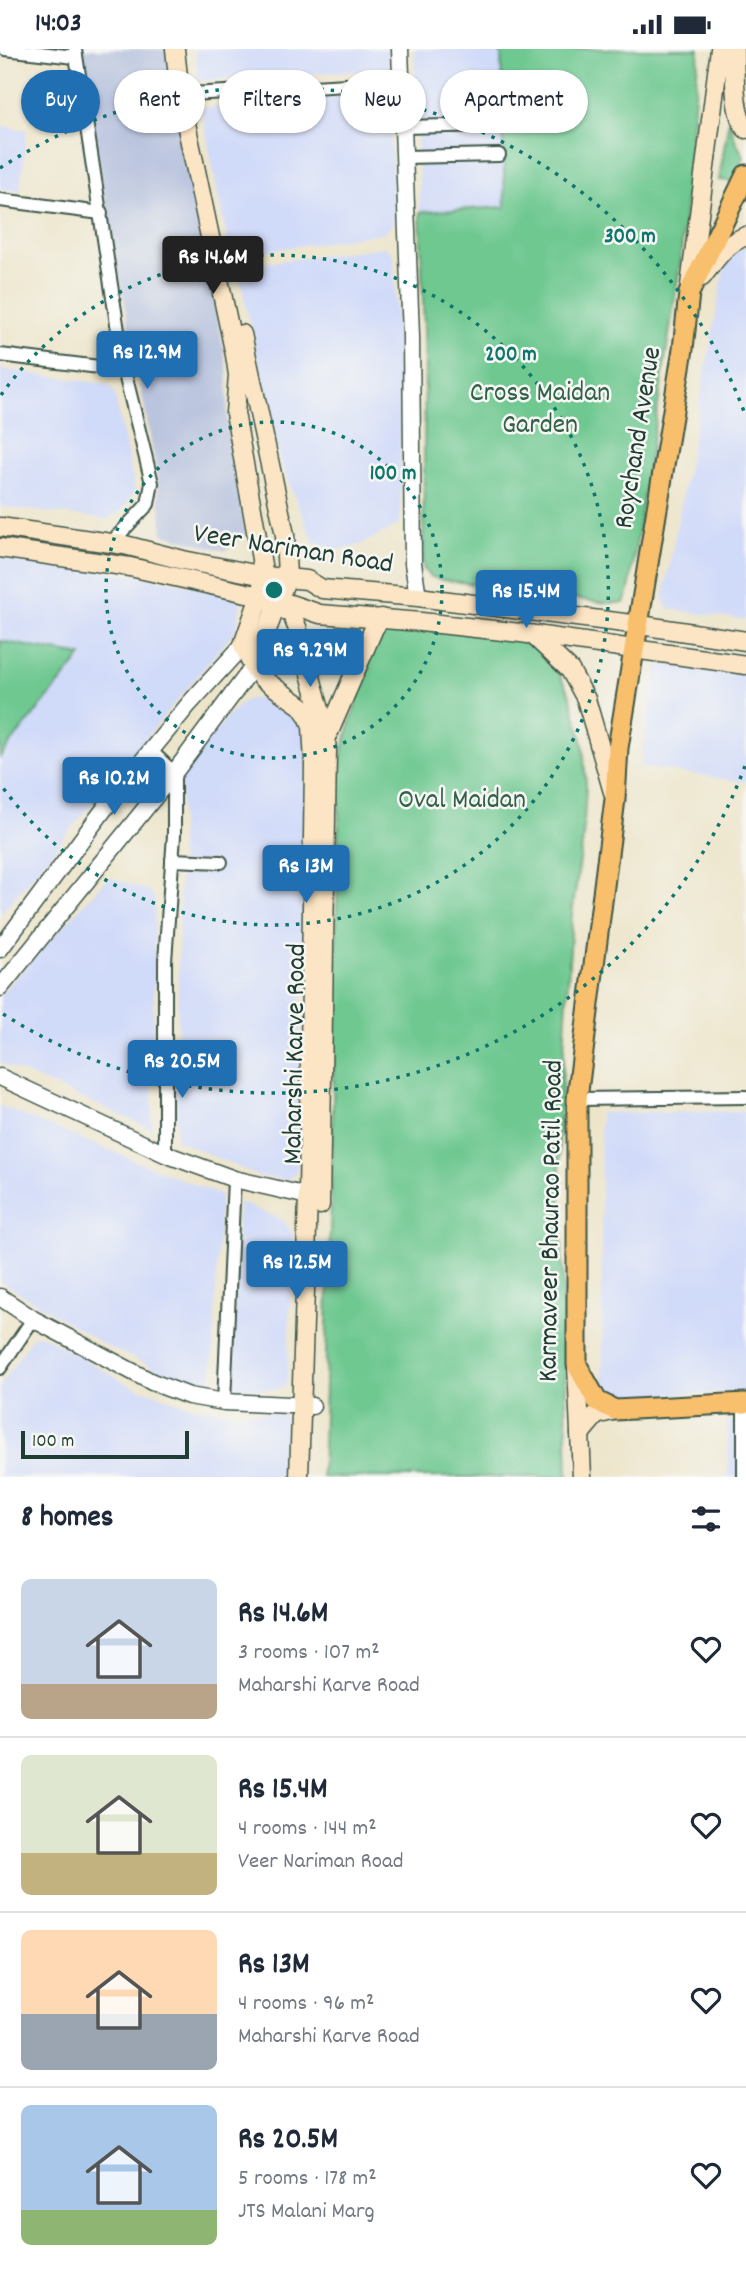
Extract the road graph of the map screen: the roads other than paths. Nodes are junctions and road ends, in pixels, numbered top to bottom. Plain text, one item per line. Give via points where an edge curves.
1 (5, 49) edge
2 (175, 49) edge
3 (186, 49) edge
4 (400, 49) edge
5 (720, 49) edge
6 (734, 49) edge
7 (75, 53) edge
8 (188, 70) edge
9 (400, 70) edge
10 (340, 85) edge
11 (205, 93) edge
12 (746, 129) edge
13 (199, 133) edge
14 (402, 133) edge
15 (499, 155) dead end
16 (404, 157) junction
17 (743, 180) edge
18 (0, 200) edge
19 (101, 212) junction
20 (746, 236) edge
21 (689, 293) junction
22 (0, 355) edge
23 (124, 370) junction
24 (0, 527) edge
25 (285, 535) junction
26 (111, 543) junction
27 (0, 548) edge
28 (264, 576) junction
29 (287, 577) junction
30 (307, 580) junction
31 (418, 597) junction
32 (271, 601) junction
33 (381, 618) junction
34 (640, 625) junction
35 (533, 635) junction
36 (746, 641) edge
37 (243, 645) junction
38 (635, 648) junction
39 (746, 665) edge
40 (253, 667) junction
41 (326, 739) junction
42 (151, 751) junction
43 (174, 773) junction
44 (615, 799) junction
45 (70, 856) junction
46 (172, 860) junction
47 (221, 862) dead end
48 (91, 874) junction
49 (0, 949) edge
50 (0, 988) edge
51 (0, 1077) edge
52 (746, 1097) edge
53 (578, 1098) junction
54 (166, 1154) junction
55 (234, 1179) junction
56 (314, 1196) junction
57 (0, 1297) edge
58 (33, 1319) junction
59 (577, 1365) junction
60 (0, 1368) edge
61 (224, 1402) junction
62 (745, 1403) edge
63 (307, 1406) junction
64 (615, 1410) junction
65 (580, 1434) junction
66 (299, 1477) edge
67 (309, 1477) edge
68 (582, 1477) edge
69 (744, 1477) edge

1 - 7 street
2 - 28 main road via 180,95 234,355 235,413
3 - 8 main road
4 - 9 street
5 - 21 main road
6 - 12 main road via 737,99
7 - 19 street
10 - 11 street
13 - 25 main road
14 - 16 street
15 - 16 street
16 - 31 street via 413,563
17 - 21 main road, Roychand Avenue
18 - 19 street
19 - 23 street
20 - 21 main road via 721,252
21 - 34 main road, Roychand Avenue
22 - 23 street
23 - 26 street via 152,483 148,504
24 - 26 main road, Veer Nariman Road
25 - 29 main road
25 - 30 main road
26 - 28 main road, Veer Nariman Road
27 - 32 main road, Veer Nariman Road via 130,567
28 - 29 main road, Veer Nariman Road
28 - 32 main road
29 - 30 main road, Veer Nariman Road
29 - 32 main road
30 - 31 main road, Veer Nariman Road via 322,589
31 - 34 main road, Veer Nariman Road
32 - 33 main road, Veer Nariman Road via 320,614
32 - 37 main road
32 - 40 main road
32 - 41 main road, Maharshi Karve Road via 291,613 297,627
33 - 35 main road, Veer Nariman Road
33 - 41 main road
34 - 36 main road, Veer Nariman Road
34 - 38 main road, Roychand Avenue
35 - 38 main road, Veer Nariman Road
35 - 44 main road via 570,670 586,699
37 - 40 main road
37 - 42 street
38 - 39 main road, Veer Nariman Road
38 - 44 main road, Roychand Avenue via 618,748
40 - 43 street
40 - 56 main road, Maharshi Karve Road via 301,706 312,726
41 - 56 main road, Maharshi Karve Road via 328,799
42 - 43 street
42 - 45 street
43 - 46 street
43 - 48 street
44 - 53 main road, Karmaveer Bhaurao Patil Road
45 - 48 street
45 - 49 street
46 - 47 street
46 - 54 street via 165,961
48 - 50 street
51 - 54 street
52 - 53 street
53 - 59 main road, Karmaveer Bhaurao Patil Road
54 - 55 street
55 - 56 street
55 - 61 street
56 - 63 main road, Maharshi Karve Road
57 - 58 street
58 - 60 street
58 - 61 street via 152,1382 189,1396
59 - 64 main road via 597,1401
59 - 65 main road, Karmaveer Bhaurao Patil Road
61 - 63 street
62 - 64 main road
62 - 69 street
63 - 66 main road, Maharshi Karve Road
63 - 67 main road, Maharshi Karve Road
64 - 65 main road via 596,1415
65 - 68 main road, Karmaveer Bhaurao Patil Road

